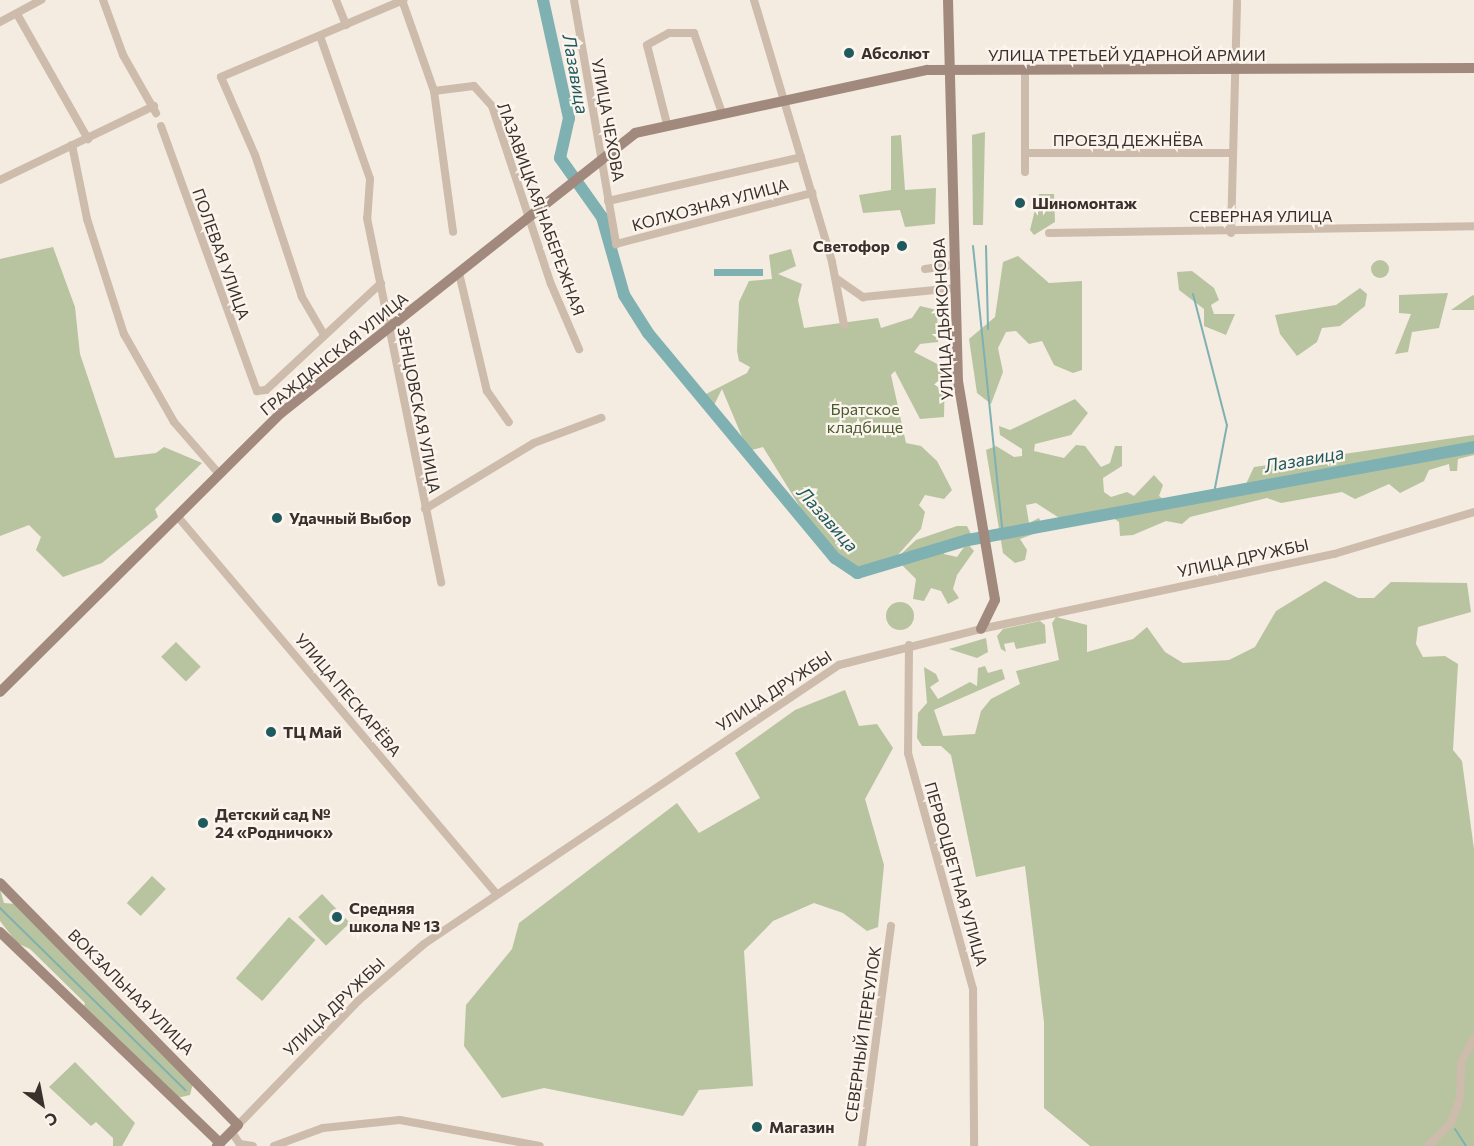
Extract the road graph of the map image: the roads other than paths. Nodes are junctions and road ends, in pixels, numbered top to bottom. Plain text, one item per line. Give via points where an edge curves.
1 (41, 0) edge
2 (103, 0) edge
3 (336, 0) edge
4 (402, 0) edge
5 (574, 0) edge
6 (754, 0) edge
7 (948, 0) edge
8 (1237, 2) edge
9 (17, 14) junction
10 (0, 22) edge
11 (346, 25) junction
12 (320, 36) junction
13 (1474, 68) edge
14 (949, 69) junction
15 (1025, 69) junction
16 (1236, 71) junction
17 (434, 91) junction
18 (784, 102) junction
19 (722, 113) junction
20 (667, 124) junction
21 (161, 126) dead end
22 (88, 139) junction
23 (72, 145) junction
24 (1026, 153) junction
25 (1229, 153) junction
26 (801, 157) junction
27 (601, 158) junction
28 (1025, 172) dead end
29 (0, 180) edge
30 (812, 193) junction
31 (608, 201) junction
32 (531, 217) junction
33 (1474, 226) edge
34 (453, 232) dead end
35 (1049, 233) dead end
36 (1231, 233) junction
37 (616, 244) joint
38 (955, 265) junction
39 (925, 269) dead end
40 (459, 273) junction
41 (836, 278) junction
42 (381, 283) junction
43 (956, 288) junction
44 (843, 325) dead end
45 (389, 326) junction
46 (324, 333) junction
47 (579, 349) dead end
48 (601, 418) dead end
49 (509, 422) dead end
50 (220, 475) junction
51 (425, 509) junction
52 (1474, 512) edge
53 (178, 517) junction
54 (441, 583) dead end
55 (981, 629) junction
56 (909, 645) junction
57 (0, 693) edge
58 (0, 883) edge
59 (496, 893) junction
60 (891, 926) dead end
61 (0, 932) edge
62 (1474, 1038) edge
63 (235, 1128) junction
64 (218, 1144) edge
65 (240, 1145) edge
66 (253, 1146) edge
67 (274, 1146) edge
68 (539, 1146) edge
69 (862, 1146) edge
70 (974, 1146) edge
71 (1428, 1146) edge

1 - 9 street
2 - 22 street via 123,55 155,109
3 - 11 street
4 - 11 street
4 - 17 street
5 - 27 street, УЛИЦА ЧЕХОВА
6 - 18 street, КОЛХОЗНАЯ УЛИЦА
7 - 14 main road, УЛИЦА ДЬЯКОНОВА
8 - 16 street
9 - 10 street
9 - 22 street
11 - 12 street
12 - 42 street, ЗЕНЦОВСКАЯ УЛИЦА via 370,179 367,218
12 - 46 street via 221,77 302,297
13 - 16 main road, УЛИЦА ТРЕТЬЕЙ УДАРНОЙ АРМИИ
14 - 15 main road, УЛИЦА ТРЕТЬЕЙ УДАРНОЙ АРМИИ
14 - 18 main road, УЛИЦА ТРЕТЬЕЙ УДАРНОЙ АРМИИ
14 - 38 main road, УЛИЦА ДЬЯКОНОВА
15 - 16 main road, УЛИЦА ТРЕТЬЕЙ УДАРНОЙ АРМИИ
15 - 24 street
16 - 25 street
17 - 32 street, ЛАЗАВИЦКАЯ НАБЕРЕЖНАЯ via 474,86 492,106
17 - 34 street
18 - 19 main road, УЛИЦА ТРЕТЬЕЙ УДАРНОЙ АРМИИ
18 - 26 street, КОЛХОЗНАЯ УЛИЦА
19 - 20 main road, УЛИЦА ТРЕТЬЕЙ УДАРНОЙ АРМИИ
19 - 20 street via 694,33 669,33 647,45
20 - 27 main road, ГРАЖДАНСКАЯ УЛИЦА via 635,133
21 - 46 street, ПОЛЕВАЯ УЛИЦА via 257,391 266,390
22 - 23 street
23 - 29 street
23 - 50 street via 87,219 124,334 174,422
24 - 25 street, ПРОЕЗД ДЕЖНЁВА
24 - 28 street
25 - 36 street
26 - 30 street, КОЛХОЗНАЯ УЛИЦА
26 - 31 street
27 - 31 street, УЛИЦА ЧЕХОВА
27 - 32 main road, ГРАЖДАНСКАЯ УЛИЦА
30 - 37 street, КОЛХОЗНАЯ УЛИЦА
30 - 41 street, КОЛХОЗНАЯ УЛИЦА
31 - 37 street, УЛИЦА ЧЕХОВА
32 - 40 main road, ГРАЖДАНСКАЯ УЛИЦА
32 - 47 street, ЛАЗАВИЦКАЯ НАБЕРЕЖНАЯ via 551,284
33 - 36 street, СЕВЕРНАЯ УЛИЦА
35 - 36 street, СЕВЕРНАЯ УЛИЦА
38 - 39 street
38 - 43 main road, УЛИЦА ДЬЯКОНОВА
40 - 45 main road, ГРАЖДАНСКАЯ УЛИЦА
40 - 49 street via 487,391
41 - 43 street via 863,297
41 - 44 street, КОЛХОЗНАЯ УЛИЦА
42 - 45 street, ЗЕНЦОВСКАЯ УЛИЦА
42 - 46 street
43 - 55 main road, УЛИЦА ДЬЯКОНОВА via 958,381 995,600
45 - 50 main road, ГРАЖДАНСКАЯ УЛИЦА via 281,413
45 - 51 street, ЗЕНЦОВСКАЯ УЛИЦА
48 - 51 street via 534,443
50 - 53 main road, ГРАЖДАНСКАЯ УЛИЦА
51 - 54 street, ЗЕНЦОВСКАЯ УЛИЦА
52 - 55 street, УЛИЦА ДРУЖБЫ via 1334,554
53 - 57 main road, ГРАЖДАНСКАЯ УЛИЦА
53 - 59 street, УЛИЦА ПЕСКАРЁВА
55 - 56 street, УЛИЦА ДРУЖБЫ
56 - 59 street, УЛИЦА ДРУЖБЫ via 839,665
56 - 70 street, ПЕРВОЦВЕТНАЯ УЛИЦА via 908,753 973,989
58 - 63 main road, ВОКЗАЛЬНАЯ УЛИЦА
59 - 63 street, УЛИЦА ДРУЖБЫ via 358,1001
60 - 69 street, СЕВЕРНЫЙ ПЕРЕУЛОК
61 - 64 main road
62 - 71 street via 1461,1063 1460,1098 1451,1123
63 - 64 main road, УЛИЦА ДРУЖБЫ
63 - 65 street, ВОКЗАЛЬНАЯ УЛИЦА
65 - 66 street
67 - 68 street via 323,1128 400,1120

